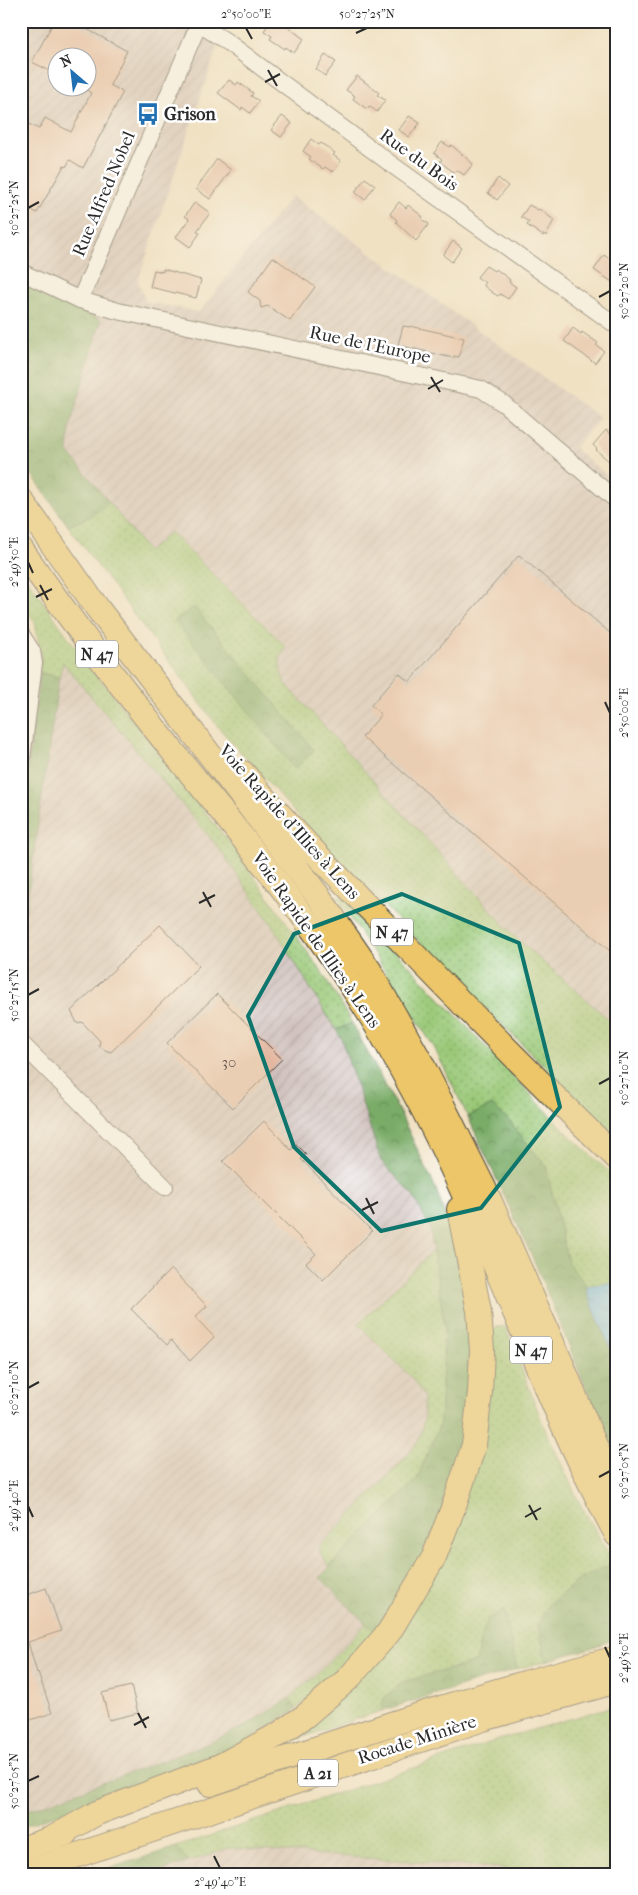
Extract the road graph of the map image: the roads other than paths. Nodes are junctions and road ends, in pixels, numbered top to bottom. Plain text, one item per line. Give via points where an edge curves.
1 (200, 22) edge
2 (21, 272) edge
3 (80, 300) junction
4 (617, 326) edge
5 (21, 500) edge
6 (617, 501) edge
7 (21, 550) edge
8 (21, 634) edge
9 (170, 703) junction
10 (21, 767) edge
11 (21, 1043) edge
12 (617, 1158) edge
13 (450, 1163) junction
14 (165, 1187) dead end
15 (617, 1491) edge
16 (617, 1535) edge
17 (617, 1658) edge
18 (617, 1681) edge
19 (51, 1839) junction
20 (21, 1849) edge
21 (21, 1874) edge

1 - 3 street, Rue Alfred Nobel
1 - 4 street, Rue du Bois via 390,164
2 - 3 street, Rue de l'Europe
3 - 6 street, Rue de l'Europe via 118,311 481,389 504,404
5 - 9 highway, N 47
7 - 13 highway, Voie Rapide de Illies à Lens / N 47 via 118,682 294,902 381,1033
8 - 10 street via 32,651 34,663
9 - 12 highway, Voie Rapide d’Illies à Lens / N 47 via 203,726 257,790 368,908
9 - 15 highway via 319,897 370,971 422,1064 484,1188
11 - 14 street
13 - 16 highway, N 47 via 577,1457
13 - 19 highway via 479,1311 482,1350 480,1392 474,1445 466,1474 447,1528 415,1590 389,1632 348,1679 279,1734 220,1766 97,1813
17 - 19 highway, Rocade Minière / A 21 via 516,1685 356,1735
18 - 21 highway, Rocade Minière / A 21 via 483,1719
19 - 20 highway, Rocade Minière / A 21

